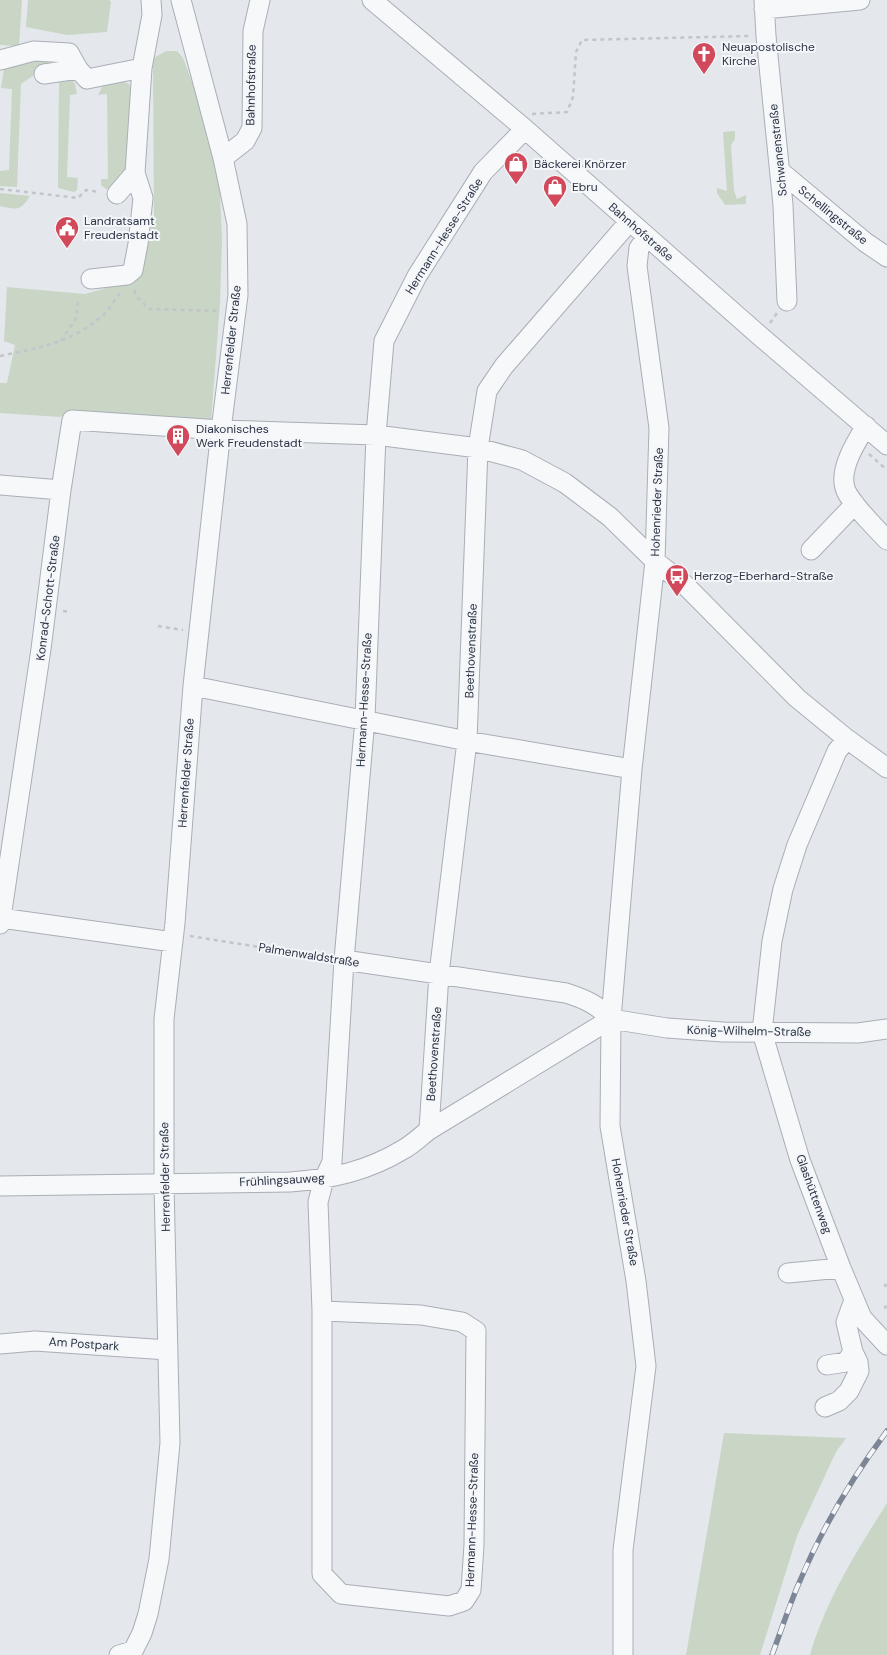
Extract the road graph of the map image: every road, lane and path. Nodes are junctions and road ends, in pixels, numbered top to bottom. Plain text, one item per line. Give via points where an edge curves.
1 (151, 0) edge
2 (181, 0) edge
3 (260, 0) edge
4 (372, 0) edge
5 (860, 0) edge
6 (764, 5) edge
7 (766, 36) junction
8 (0, 60) edge
9 (142, 68) junction
10 (78, 69) junction
11 (44, 74) dead end
12 (523, 128) junction
13 (223, 158) junction
14 (780, 172) junction
15 (135, 173) junction
16 (0, 189) edge
17 (86, 190) dead end
18 (117, 194) dead end
19 (630, 222) junction
20 (647, 237) junction
21 (887, 258) edge
22 (127, 275) junction
23 (91, 279) dead end
24 (786, 301) joint
25 (78, 302) dead end
26 (236, 312) junction
27 (760, 336) junction
28 (61, 341) junction
29 (0, 356) edge
30 (866, 426) junction
31 (221, 430) junction
32 (376, 434) junction
33 (887, 445) edge
34 (478, 448) junction
35 (0, 485) edge
36 (61, 490) junction
37 (855, 504) junction
38 (887, 540) edge
39 (811, 550) dead end
40 (655, 561) junction
41 (158, 626) dead end
42 (199, 633) junction
43 (193, 686) junction
44 (365, 720) junction
45 (847, 739) junction
46 (467, 741) junction
47 (887, 768) edge
48 (632, 769) junction
49 (0, 920) edge
50 (173, 942) junction
51 (344, 960) junction
52 (439, 974) junction
53 (611, 1019) junction
54 (887, 1029) edge
55 (762, 1032) junction
56 (429, 1130) junction
57 (324, 1179) junction
58 (164, 1184) junction
59 (0, 1186) edge
60 (841, 1268) junction
61 (788, 1273) dead end
62 (887, 1285) edge
63 (887, 1289) edge
64 (854, 1300) junction
65 (887, 1306) edge
66 (322, 1311) junction
67 (887, 1311) edge
68 (0, 1344) edge
69 (887, 1345) edge
70 (168, 1350) junction
71 (853, 1352) junction
72 (827, 1365) dead end
73 (825, 1407) dead end
74 (119, 1655) edge
75 (623, 1655) edge

1 - 9 street via 152,15
2 - 13 street, Herrenfelder Straße
3 - 13 street, Bahnhofstraße via 253,31 252,128 245,141
4 - 12 street, Bahnhofstraße
5 - 6 street
6 - 7 street, Schwanenstraße
7 - 12 path via 582,40 576,52 574,96 567,112 533,113
7 - 14 street, Schwanenstraße
8 - 10 street via 34,50 69,53
9 - 10 street via 87,79
9 - 15 street
10 - 11 street
12 - 19 street, Bahnhofstraße
12 - 32 street, Hermann-Hesse-Straße via 483,172 417,276 384,341
13 - 26 street, Herrenfelder Straße via 237,224
14 - 21 street, Schellingstraße
14 - 24 street, Schwanenstraße
15 - 18 street
15 - 22 street via 143,198 133,270
16 - 17 path via 78,198
19 - 20 street, Bahnhofstraße
19 - 34 street, Beethovenstraße via 491,385 487,391
20 - 27 street, Bahnhofstraße
20 - 40 street, Hohenrieder Straße via 639,248 637,266 659,428
22 - 23 street
22 - 26 path via 138,298 150,309
22 - 28 path via 120,292 103,316
24 - 27 path
25 - 28 path via 76,318
26 - 31 street, Herrenfelder Straße
27 - 30 street, Bahnhofstraße
28 - 29 path
30 - 33 street, Bahnhofstraße
30 - 37 street via 853,447 843,475 845,489
31 - 32 street
31 - 36 street, Konrad-Schott-Straße via 72,420
31 - 42 street, Herrenfelder Straße
32 - 34 street
32 - 44 street, Hermann-Hesse-Straße
34 - 40 street via 522,460 565,483 610,517
34 - 46 street, Beethovenstraße
35 - 36 street
36 - 49 street, Konrad-Schott-Straße via 42,649
37 - 38 street
37 - 39 street
40 - 45 street via 684,584 797,698
40 - 48 street, Hohenrieder Straße
41 - 42 path
42 - 43 street, Herrenfelder Straße
43 - 44 street
43 - 50 street, Herrenfelder Straße
44 - 46 street
44 - 51 street, Hermann-Hesse-Straße
45 - 47 street
45 - 55 street via 837,751 804,828 783,889 772,941
46 - 48 street
46 - 52 street, Beethovenstraße
48 - 53 street, Hohenrieder Straße
49 - 50 street
50 - 51 path, Palmenwaldstraße via 190,936
50 - 58 street, Herrenfelder Straße via 164,1019
51 - 52 street, Palmenwaldstraße
51 - 57 street, Hermann-Hesse-Straße via 332,1162
52 - 53 street, Palmenwaldstraße via 566,992 591,1001
52 - 56 street, Beethovenstraße
53 - 55 street, König-Wilhelm-Straße via 667,1028
53 - 56 street, Frühlingsauweg
53 - 75 street, Hohenrieder Straße via 610,1126 636,1281 646,1366 623,1550
54 - 55 street, König-Wilhelm-Straße via 858,1033
55 - 60 street, Glashüttenweg via 800,1160
56 - 57 street, Frühlingsauweg via 406,1149 370,1166
57 - 58 street, Frühlingsauweg
57 - 66 street, Hermann-Hesse-Straße via 318,1202
58 - 59 street, Frühlingsauweg
58 - 70 street, Herrenfelder Straße
60 - 61 street
60 - 64 street, Glashüttenweg
62 - 63 path
64 - 69 street, Glashüttenweg via 862,1318
64 - 71 street via 846,1322
65 - 67 path
66 - 66 street, Hermann-Hesse-Straße via 322,1574 341,1594 449,1606 464,1601 471,1590 474,1545 476,1331 462,1322 421,1315
68 - 70 street, Am Postpark via 35,1341
70 - 74 street, Herrenfelder Straße via 170,1443 160,1559 142,1632 133,1651
71 - 72 street via 846,1362
71 - 73 street via 859,1371 850,1391

